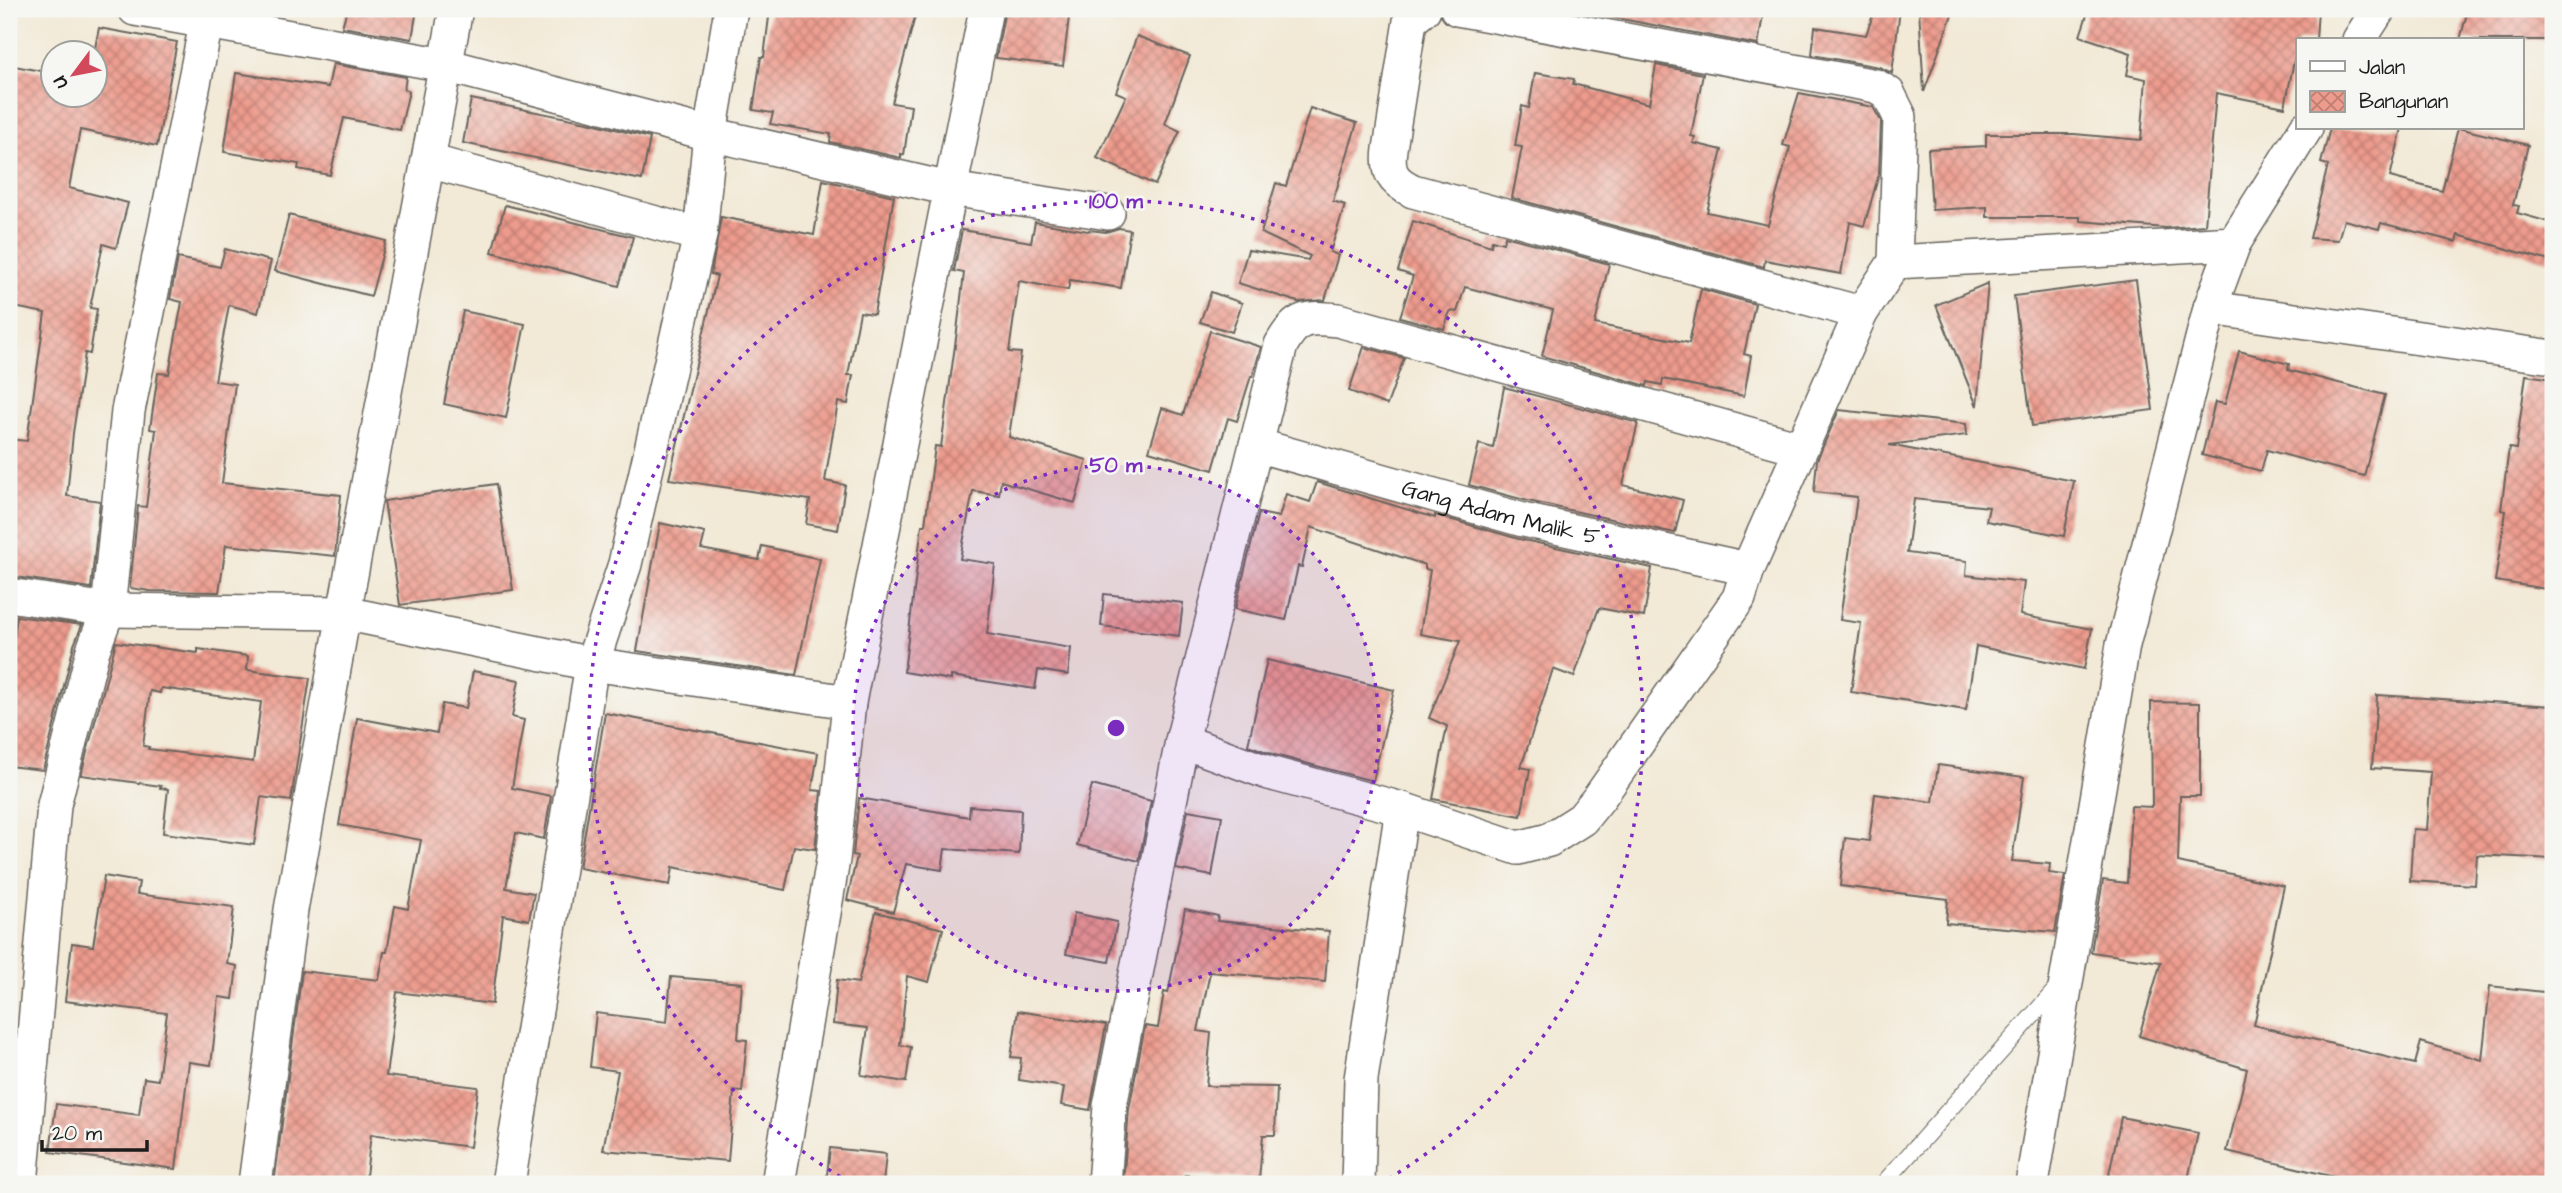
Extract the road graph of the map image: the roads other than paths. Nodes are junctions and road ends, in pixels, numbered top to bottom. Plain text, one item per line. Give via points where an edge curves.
1 (135, 9) edge
2 (456, 9) edge
3 (731, 9) edge
4 (986, 9) edge
5 (1424, 9) edge
6 (1457, 9) edge
7 (2379, 9) edge
8 (208, 15) edge
9 (2361, 38) edge
10 (445, 65) junction
11 (2305, 130) edge
12 (710, 134) junction
13 (429, 161) junction
14 (950, 189) junction
15 (1108, 213) dead end
16 (700, 234) junction
17 (2234, 243) junction
18 (1895, 262) junction
19 (2210, 308) junction
20 (1861, 313) junction
21 (2553, 357) edge
22 (1256, 445) junction
23 (1801, 448) junction
24 (1748, 569) junction
25 (9, 595) edge
26 (108, 610) junction
27 (344, 612) junction
28 (592, 664) junction
29 (849, 702) junction
30 (1182, 741) junction
31 (1402, 809) junction
32 (2066, 979) junction
33 (21, 1184) edge
34 (256, 1184) edge
35 (508, 1184) edge
36 (778, 1184) edge
37 (1104, 1184) edge
38 (1358, 1184) edge
39 (1883, 1184) edge
40 (2032, 1184) edge

1 - 8 street
2 - 10 street
3 - 12 street
4 - 14 street
5 - 20 street via 1410,21 1390,149 1388,165 1399,184
6 - 18 street via 1876,86 1888,93 1900,117
7 - 9 street
8 - 10 street
8 - 26 street via 128,411
10 - 12 street
10 - 13 street
11 - 17 street
12 - 14 street
12 - 16 street
13 - 16 street
13 - 27 street
14 - 15 street
14 - 29 street
16 - 28 street via 625,564
17 - 18 street
17 - 19 street
18 - 20 street
19 - 21 street
19 - 32 street via 2123,645
20 - 23 street
22 - 23 street via 1281,345 1290,330 1309,317 1338,320
22 - 24 street, Gang Adam Malik 5 via 1522,520
22 - 30 street
23 - 24 street
24 - 31 street via 1739,598 1582,819 1549,840 1518,848
25 - 26 street
26 - 27 street
26 - 33 street via 93,650 54,805
27 - 28 street
27 - 34 street via 291,910
28 - 29 street
28 - 35 street
29 - 36 street via 834,860
30 - 31 street via 1269,773
30 - 37 street via 1110,1106
31 - 38 street via 1361,1079
32 - 39 lane
32 - 40 street

